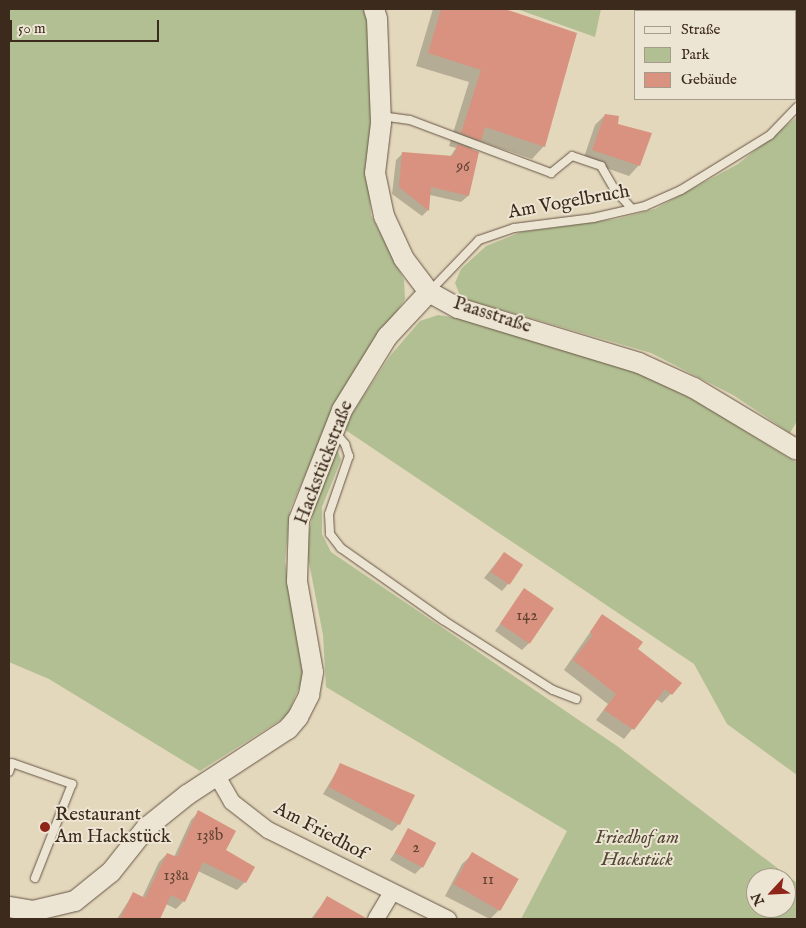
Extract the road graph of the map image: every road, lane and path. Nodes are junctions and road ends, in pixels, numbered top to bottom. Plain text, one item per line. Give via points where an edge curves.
1 (374, 9) edge
2 (797, 107) edge
3 (381, 116) junction
4 (632, 209) junction
5 (430, 292) junction
6 (334, 431) junction
7 (797, 450) edge
8 (576, 699) dead end
9 (9, 772) edge
10 (217, 776) junction
11 (35, 878) dead end
12 (392, 892) junction
13 (9, 906) edge
14 (376, 919) edge
15 (448, 919) edge

1 - 3 street, Paasstraße
2 - 4 lane, Am Vogelbruch via 762,140 682,190
3 - 4 lane via 410,120 552,173 572,156 601,166 615,190
3 - 5 street, Paasstraße via 375,173 384,216 404,259
4 - 5 lane, Am Vogelbruch via 593,218 514,228 479,240
5 - 6 street, Hackstückstraße via 387,337 342,410
5 - 7 street, Paasstraße via 458,308 639,363 694,388
6 - 8 lane via 345,444 349,456 329,514 330,534 341,548 443,620 553,690
6 - 10 street, Hackstückstraße via 298,520 297,581 313,672 309,695 288,729
9 - 11 lane via 12,763 72,784
10 - 12 street, Am Friedhof via 232,802 268,830
10 - 13 street, Hackstückstraße via 146,828 111,872 75,900 33,911
12 - 14 street
12 - 15 street, Am Friedhof

